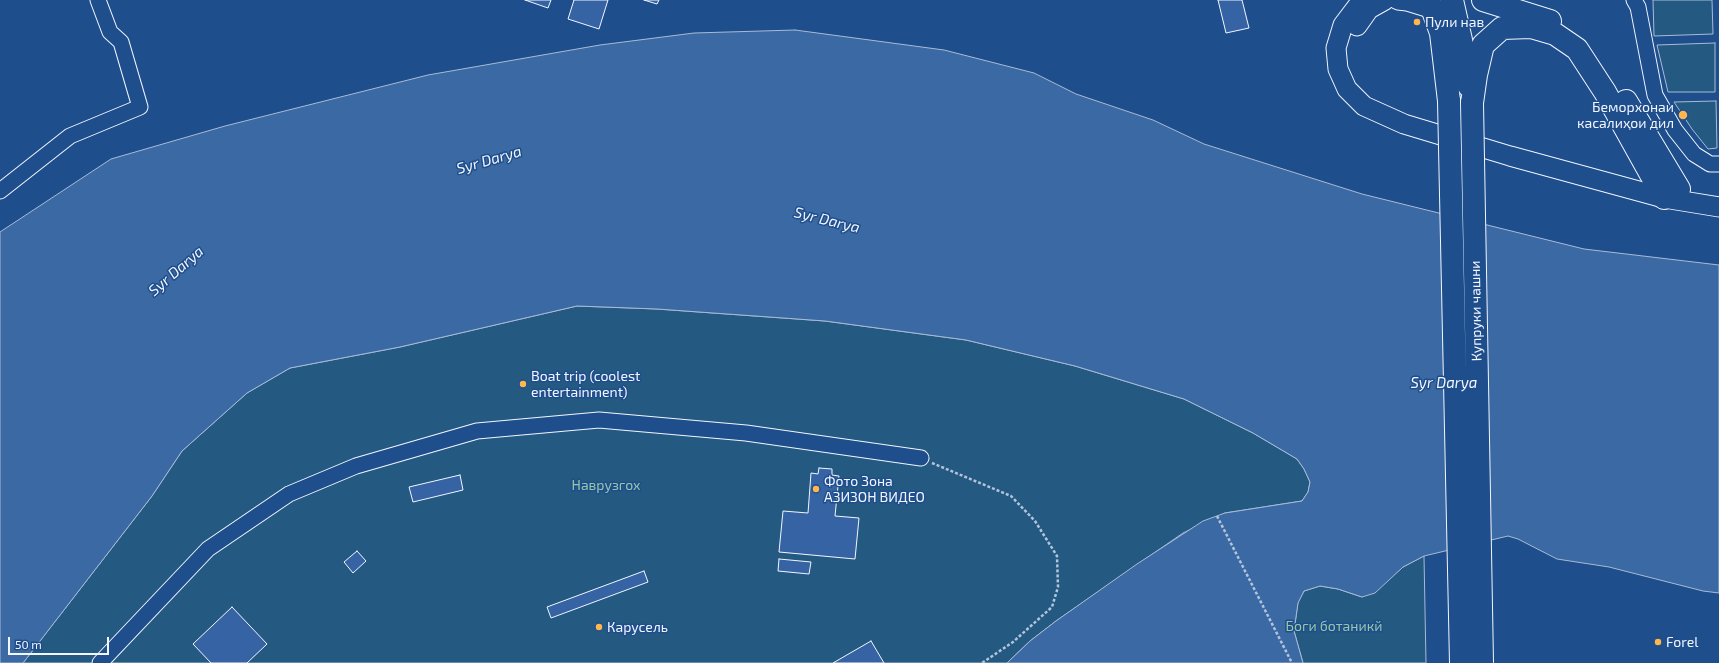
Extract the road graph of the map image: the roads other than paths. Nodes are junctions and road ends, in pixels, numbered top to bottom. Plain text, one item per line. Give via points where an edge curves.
1 (98, 0) edge
2 (1362, 0) edge
3 (1385, 0) edge
4 (1398, 0) edge
5 (1483, 0) edge
6 (1634, 0) edge
7 (1438, 3) edge
8 (1472, 103) junction
9 (1719, 164) edge
10 (1666, 190) junction
11 (0, 191) edge
12 (1719, 194) edge
13 (1719, 207) edge
14 (920, 458) road end
15 (100, 663) edge
16 (1461, 663) edge
17 (1482, 663) edge

1 - 11 street via 110,32 121,42 140,106 70,136
2 - 10 main road via 1343,25 1336,48 1338,69 1347,89 1364,106 1404,124
3 - 10 main road via 1369,9 1358,25 1346,53 1346,63 1356,84 1370,98 1412,118
4 - 7 main road
5 - 10 highway via 1582,34 1598,54
6 - 9 street via 1638,7 1654,95 1675,130 1694,154 1710,164
7 - 8 highway via 1461,40
7 - 16 highway, bridge via 1449,101
8 - 10 highway via 1483,45 1502,28 1531,27 1556,34 1577,49
8 - 17 highway, Купруки чашни, bridge
10 - 12 main road
10 - 13 main road
14 - 15 street via 746,434 599,420 477,431 356,466 289,494 208,550

